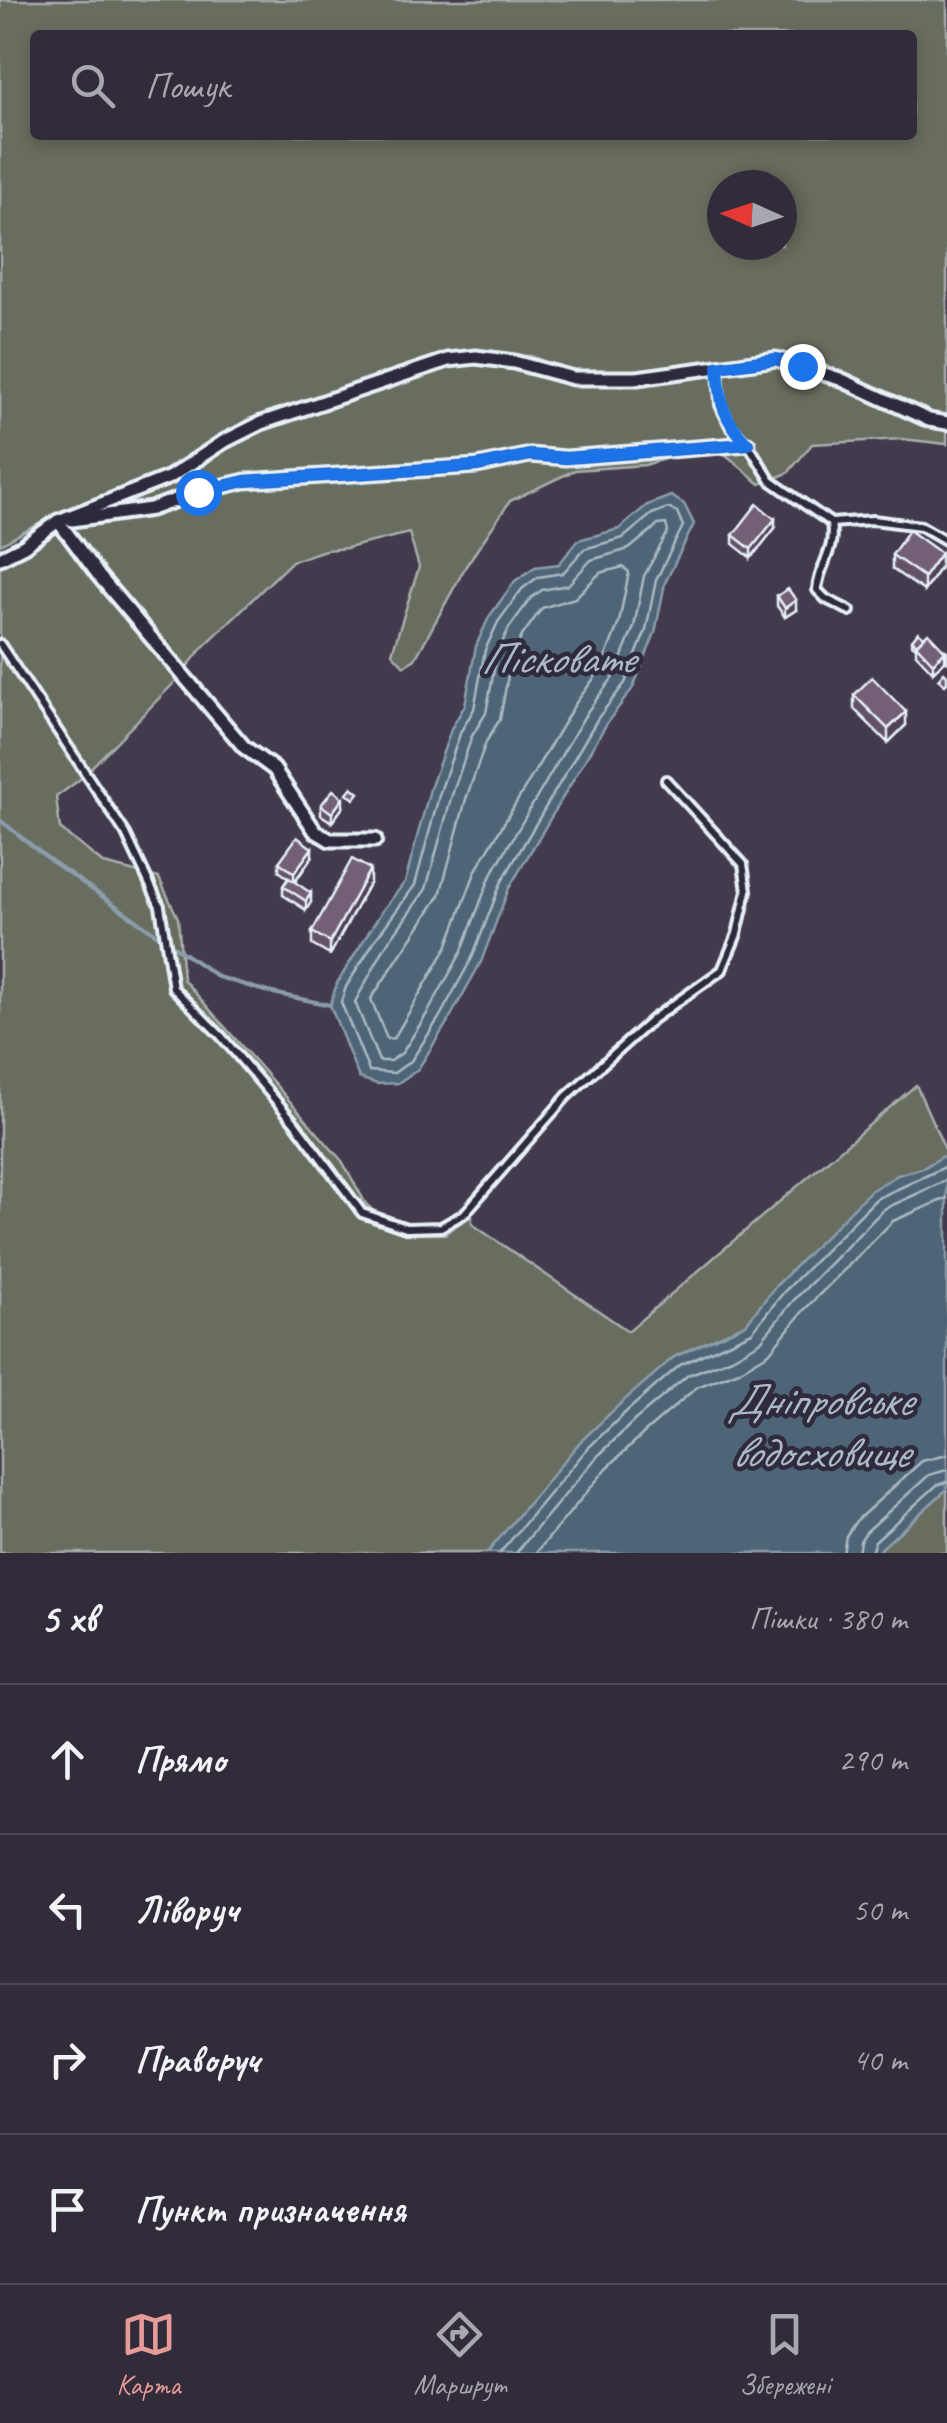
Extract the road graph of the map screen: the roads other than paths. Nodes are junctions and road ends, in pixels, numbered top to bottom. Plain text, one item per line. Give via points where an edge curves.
1 (718, 367) junction
2 (947, 423) edge
3 (748, 444) junction
4 (58, 521) junction
5 (831, 522) junction
6 (947, 541) edge
7 (0, 558) edge
8 (850, 611) dead end
9 (0, 644) edge
10 (666, 780) dead end
11 (375, 840) dead end

1 - 2 street via 776,359
1 - 3 lane via 720,404
1 - 4 street via 573,378 514,362 448,360 261,424 170,477
3 - 4 street via 530,455 459,468 245,481 151,510
3 - 5 lane via 770,481
4 - 7 street
4 - 11 street via 244,747 274,768 315,831 330,840
5 - 6 lane via 921,526
5 - 8 lane via 834,539 817,590
9 - 10 lane via 126,834 160,906 173,988 296,1123 362,1212 406,1228 441,1227 464,1214 567,1096 653,1019 722,970 747,891 743,864

